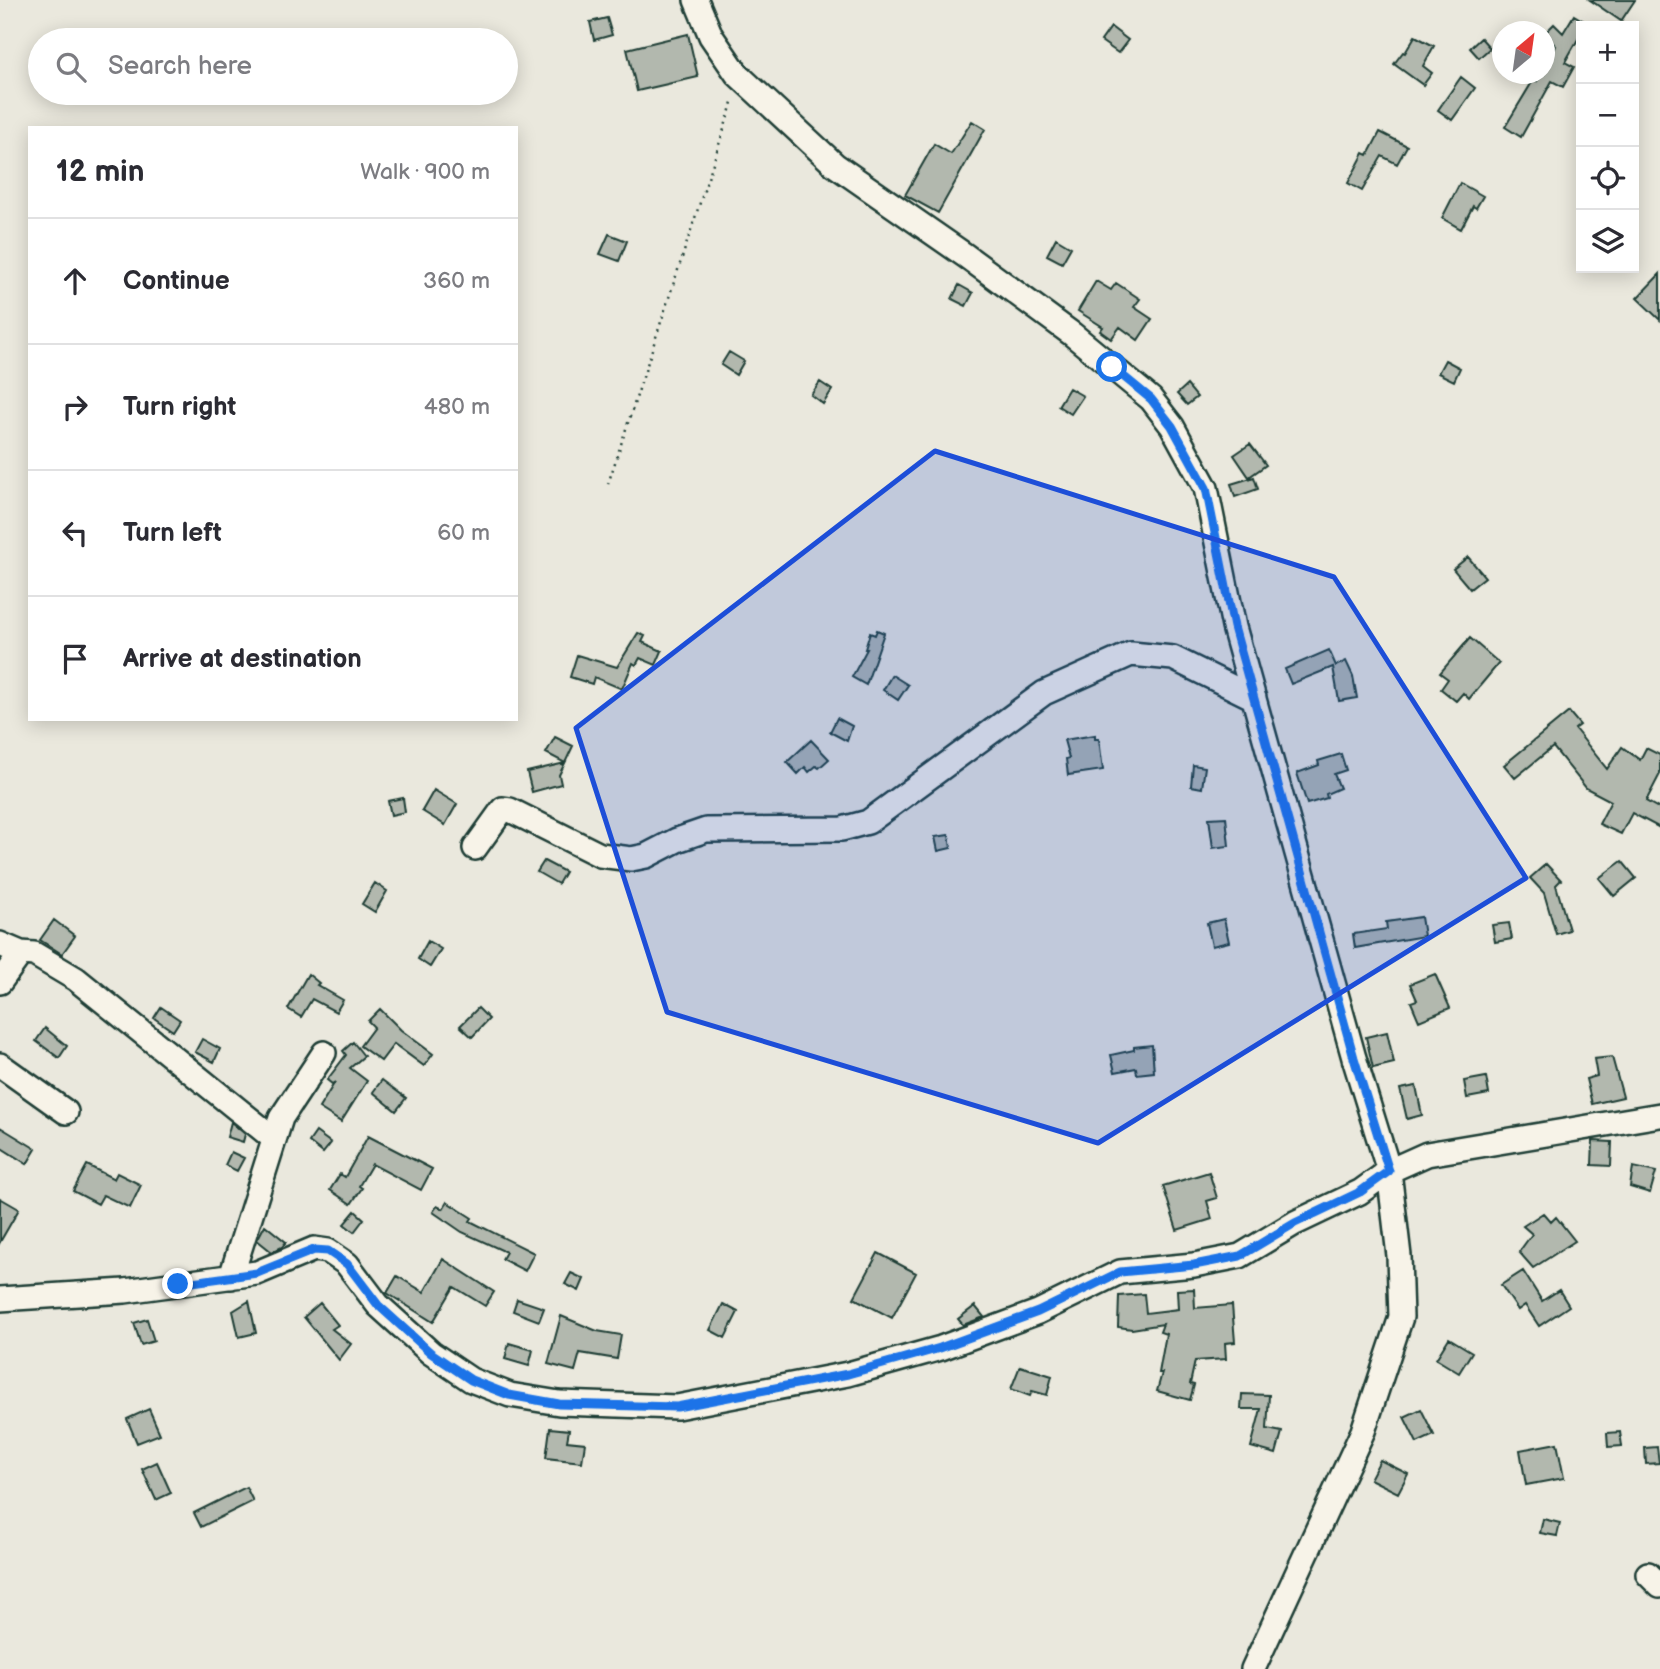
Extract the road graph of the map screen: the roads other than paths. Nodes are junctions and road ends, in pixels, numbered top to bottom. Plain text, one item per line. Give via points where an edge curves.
1 (696, 0) edge
2 (1254, 698) junction
3 (475, 848) dead end
4 (0, 944) edge
5 (21, 953) junction
6 (0, 982) edge
7 (324, 1053) dead end
8 (0, 1065) edge
9 (66, 1112) dead end
10 (1660, 1115) edge
11 (273, 1138) junction
12 (1389, 1171) junction
13 (231, 1277) junction
14 (0, 1299) edge
15 (1253, 1669) edge

1 - 2 street via 711,36 737,74 835,165 1072,334 1151,399 1172,426 1206,488 1234,627
2 - 3 street via 1172,658 1131,654 1044,693 868,822 842,829 706,830 631,859 600,855 503,809
2 - 12 street
4 - 5 street
5 - 6 street
5 - 11 street via 34,954 76,979
7 - 11 street
8 - 9 street
10 - 12 street via 1427,1154
11 - 13 street
12 - 13 street via 1360,1192 1240,1256 1120,1272 1038,1312 940,1348 848,1374 677,1407 559,1404 509,1395 471,1380 431,1353 378,1305 347,1264 328,1251 314,1250 257,1273
12 - 15 street via 1401,1317 1363,1431
13 - 14 street via 125,1291

